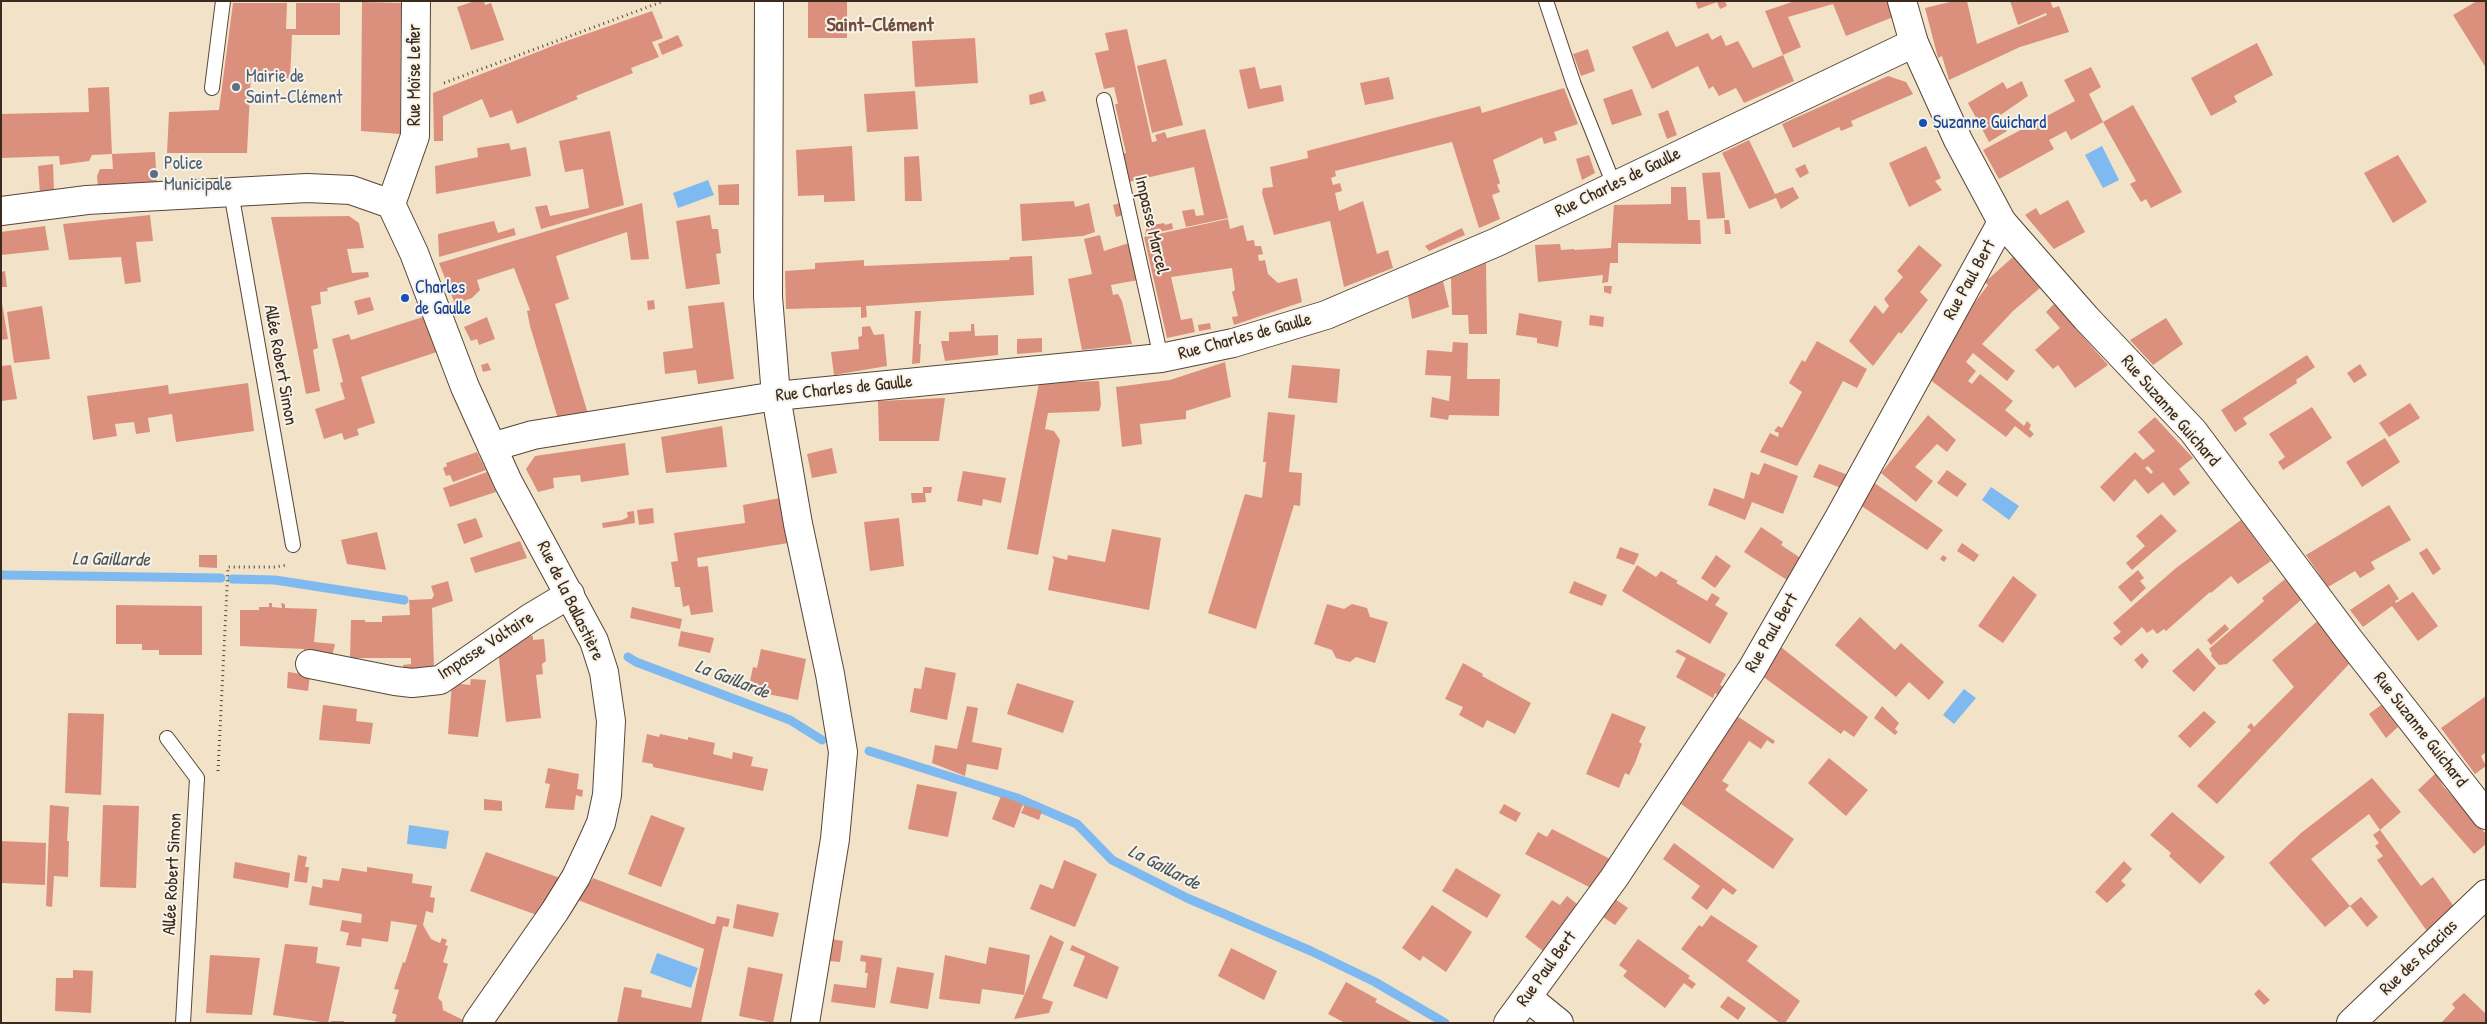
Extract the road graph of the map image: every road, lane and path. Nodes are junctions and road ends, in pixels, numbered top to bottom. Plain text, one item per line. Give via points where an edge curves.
1 (222, 1) edge
2 (416, 1) edge
3 (664, 1) edge
4 (769, 1) edge
5 (1546, 1) edge
6 (1902, 1) edge
7 (1914, 43) junction
8 (212, 88) dead end
9 (415, 94) junction
10 (1104, 100) dead end
11 (1614, 185) junction
12 (231, 192) junction
13 (391, 204) junction
14 (1, 211) edge
15 (2002, 222) junction
16 (1162, 358) junction
17 (776, 396) junction
18 (492, 446) junction
19 (293, 544) joint
20 (570, 594) junction
21 (310, 664) dead end
22 (167, 738) dead end
23 (217, 778) dead end
24 (2486, 815) edge
25 (2486, 894) edge
26 (1527, 997) junction
27 (184, 1023) edge
28 (477, 1023) edge
29 (805, 1023) edge
30 (1508, 1023) edge
31 (1559, 1023) edge
32 (2351, 1023) edge

1 - 8 lane
2 - 9 street, Rue Moïse Lefier
3 - 9 path
4 - 17 street via 768,297
5 - 11 lane via 1574,85
6 - 7 street, Rue Suzanne Guichard
7 - 11 street, Rue Charles de Gaulle
7 - 15 street, Rue Suzanne Guichard via 1958,140
9 - 13 street, Rue Moïse Lefier via 415,136
10 - 16 lane, Impasse Marcel
11 - 16 street, Rue Charles de Gaulle via 1497,242 1326,315 1233,343
12 - 13 street via 308,188 350,190
12 - 14 street via 87,200
12 - 19 lane, Allée Robert Simon
13 - 18 street, Rue de la Ballastière
15 - 24 street, Rue Suzanne Guichard via 2086,318 2193,431 2347,637
15 - 26 street, Rue Paul Bert via 1752,669 1614,878
16 - 17 street, Rue Charles de Gaulle
17 - 18 street, Rue Charles de Gaulle via 533,435
17 - 29 street via 843,752 835,838
18 - 20 street, Rue de la Ballastière via 508,482
19 - 23 path via 292,560 283,567 228,567
20 - 21 street, Impasse Voltaire via 440,680 404,682
20 - 28 street, Rue de la Ballastière via 594,641 604,672 611,721 611,748 601,823 556,911
22 - 27 lane, Allée Robert Simon via 197,778
25 - 32 street, Rue des Acacias
26 - 30 street, Rue Paul Bert
26 - 31 street

